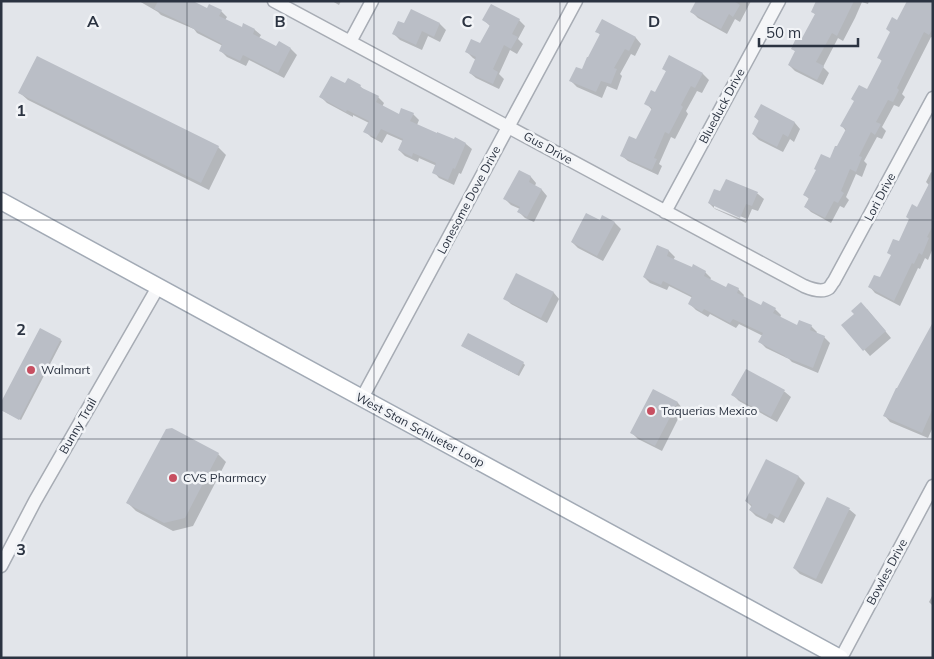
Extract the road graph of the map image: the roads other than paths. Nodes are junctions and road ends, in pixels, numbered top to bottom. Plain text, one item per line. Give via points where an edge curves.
1 (274, 1) edge
2 (372, 1) edge
3 (576, 1) edge
4 (779, 1) edge
5 (350, 42) junction
6 (933, 98) edge
7 (508, 126) junction
8 (1, 201) edge
9 (665, 212) junction
10 (158, 287) junction
11 (822, 290) joint
12 (362, 398) junction
13 (933, 486) edge
14 (1, 566) edge
15 (841, 658) edge

1 - 5 street, Gus Drive
2 - 5 street
3 - 7 street, Lonesome Dove Drive
4 - 9 street, Blueduck Drive
5 - 7 street, Gus Drive
6 - 11 street, Lori Drive via 834,281 828,289
7 - 9 street, Gus Drive
7 - 12 street, Lonesome Dove Drive
8 - 10 main road, West Stan Schlueter Loop
9 - 11 street, Gus Drive via 812,290
10 - 12 main road, West Stan Schlueter Loop
10 - 14 street, Bunny Trail
12 - 15 main road, West Stan Schlueter Loop
13 - 15 street, Bowles Drive

